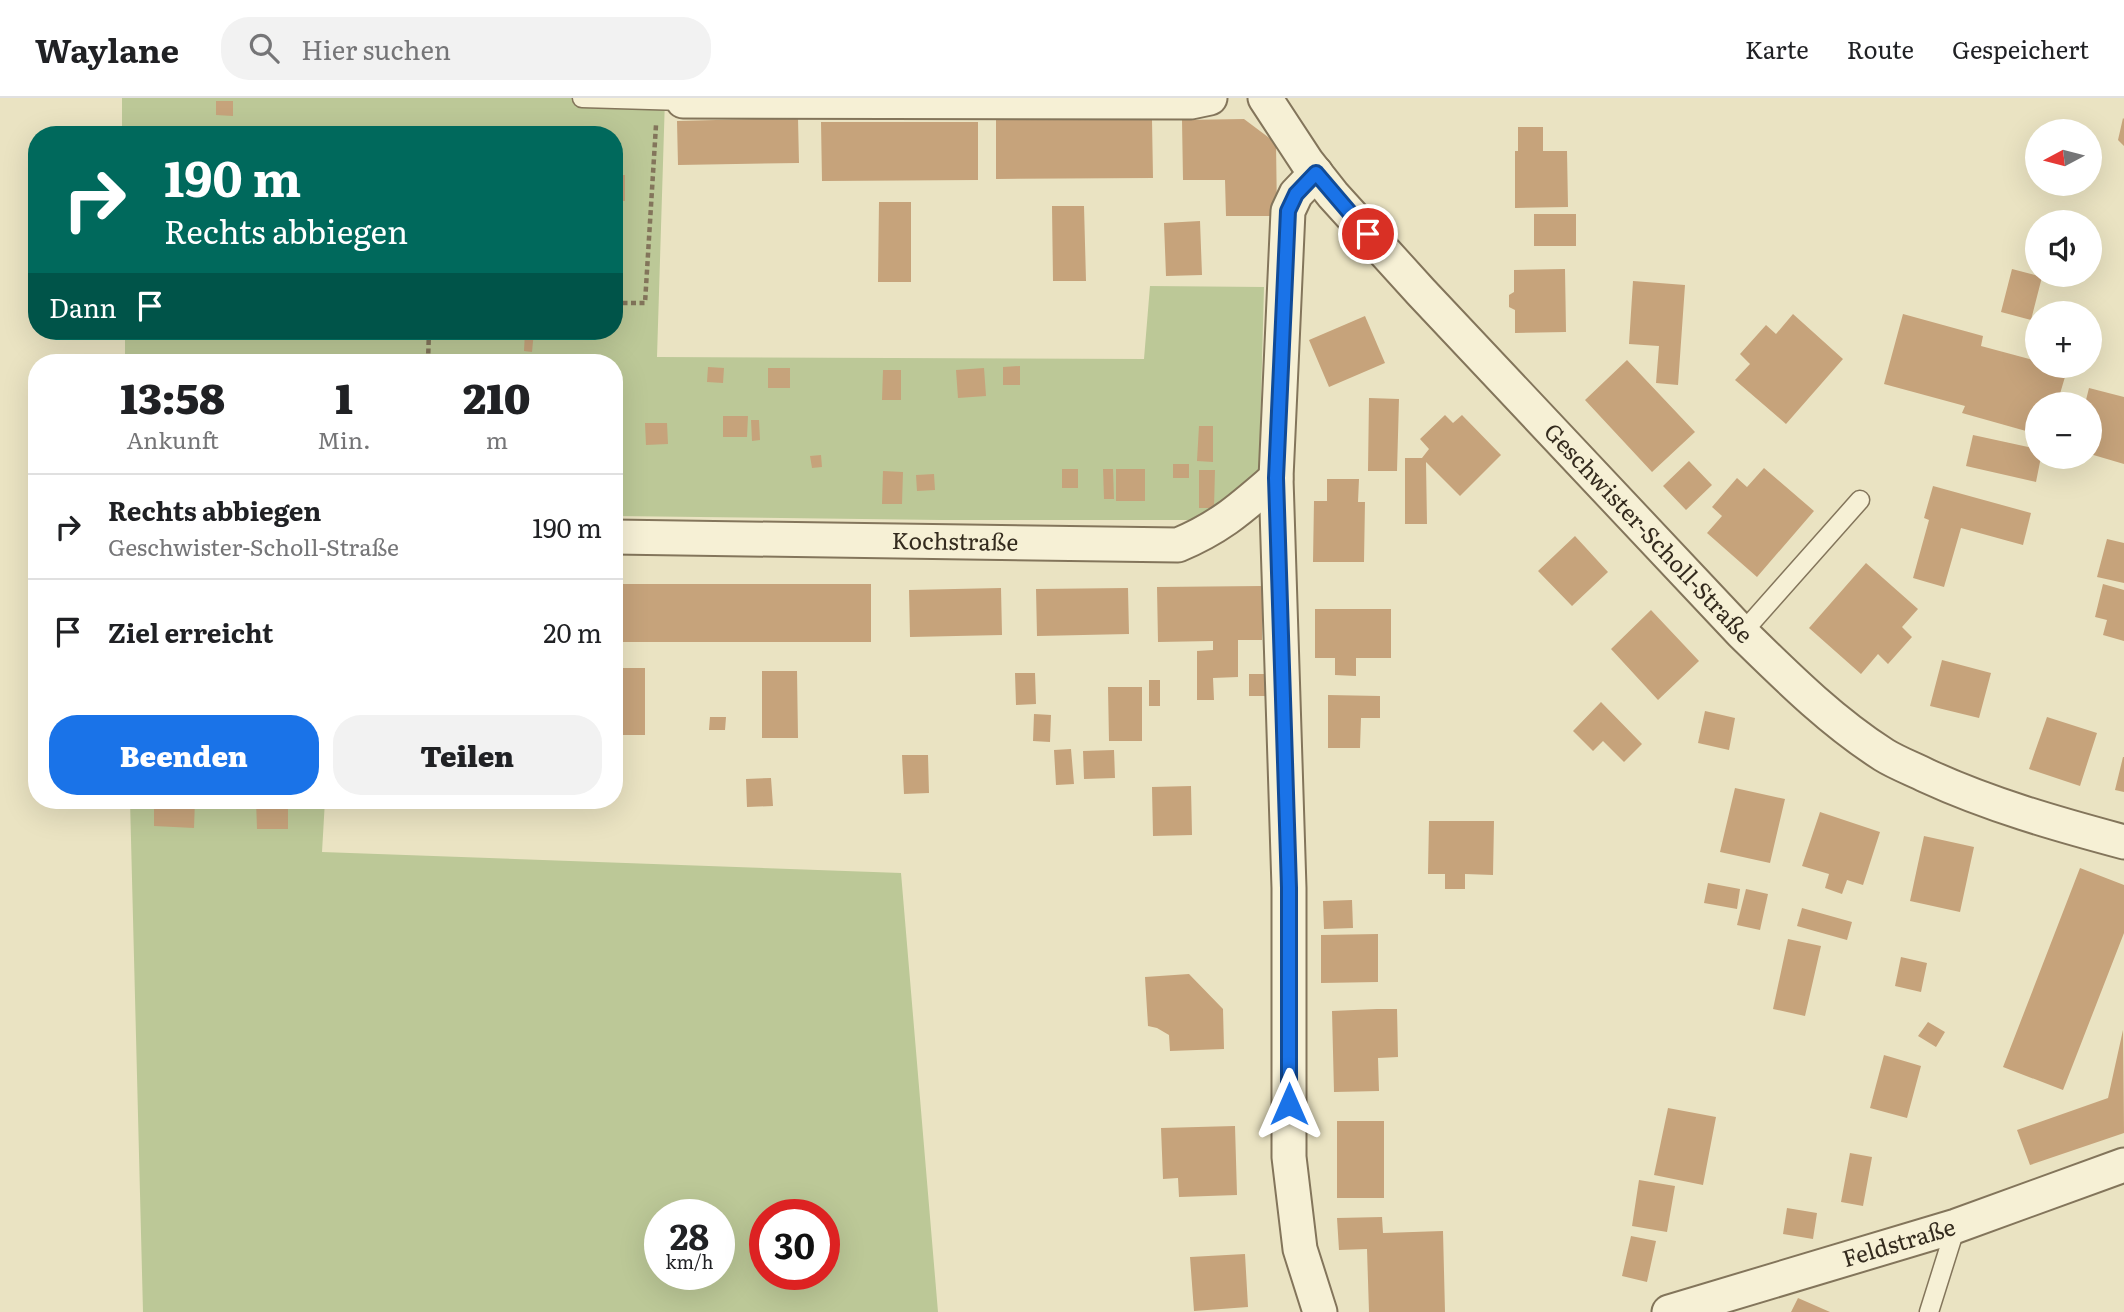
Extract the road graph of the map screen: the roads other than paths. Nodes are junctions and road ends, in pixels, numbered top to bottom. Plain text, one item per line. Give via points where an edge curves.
1 (582, 98) edge
2 (1210, 98) edge
3 (1265, 98) edge
4 (670, 100) joint
5 (1316, 173) junction
6 (1276, 478) junction
7 (1860, 500) dead end
8 (623, 537) edge
9 (1742, 634) junction
10 (2124, 842) edge
11 (2124, 1165) edge
12 (1956, 1226) junction
13 (1320, 1312) edge
14 (1669, 1312) edge
15 (1928, 1312) edge

1 - 4 lane
2 - 4 street via 1191,102
3 - 5 street, Geschwister-Scholl-Straße
5 - 6 street via 1296,194 1288,211
5 - 9 street, Geschwister-Scholl-Straße via 1421,292
6 - 8 street, Kochstraße via 1227,520 1178,545
6 - 13 street via 1289,888 1289,1157 1300,1250
7 - 9 lane
9 - 10 street, Geschwister-Scholl-Straße via 1814,702 1886,756 1952,788 2028,816
11 - 12 street, Feldstraße
12 - 14 street, Feldstraße
12 - 15 lane

